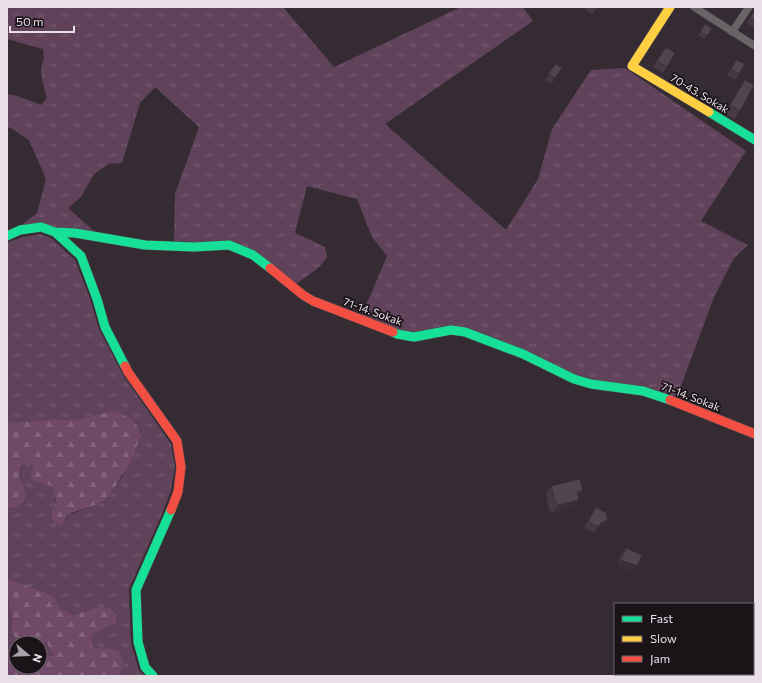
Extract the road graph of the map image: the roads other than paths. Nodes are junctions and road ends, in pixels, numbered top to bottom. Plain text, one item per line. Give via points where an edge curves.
1 (670, 7) edge
2 (694, 7) edge
3 (749, 7) edge
4 (732, 32) junction
5 (755, 46) edge
6 (755, 140) edge
7 (55, 232) junction
8 (7, 236) edge
9 (755, 434) edge
10 (153, 676) edge

1 - 6 street, 70-43. Sokak via 632,66
2 - 4 street
3 - 4 street
4 - 5 street
7 - 8 street, 71-14. Sokak via 41,227 20,230
7 - 9 street, 71-14. Sokak via 144,244 194,247 229,245 253,255 313,301 397,334 414,337 451,330 465,332 523,354 574,379 665,398
7 - 10 street via 81,256 108,334 128,372 177,441 181,467 178,492 136,590 138,642 145,667

